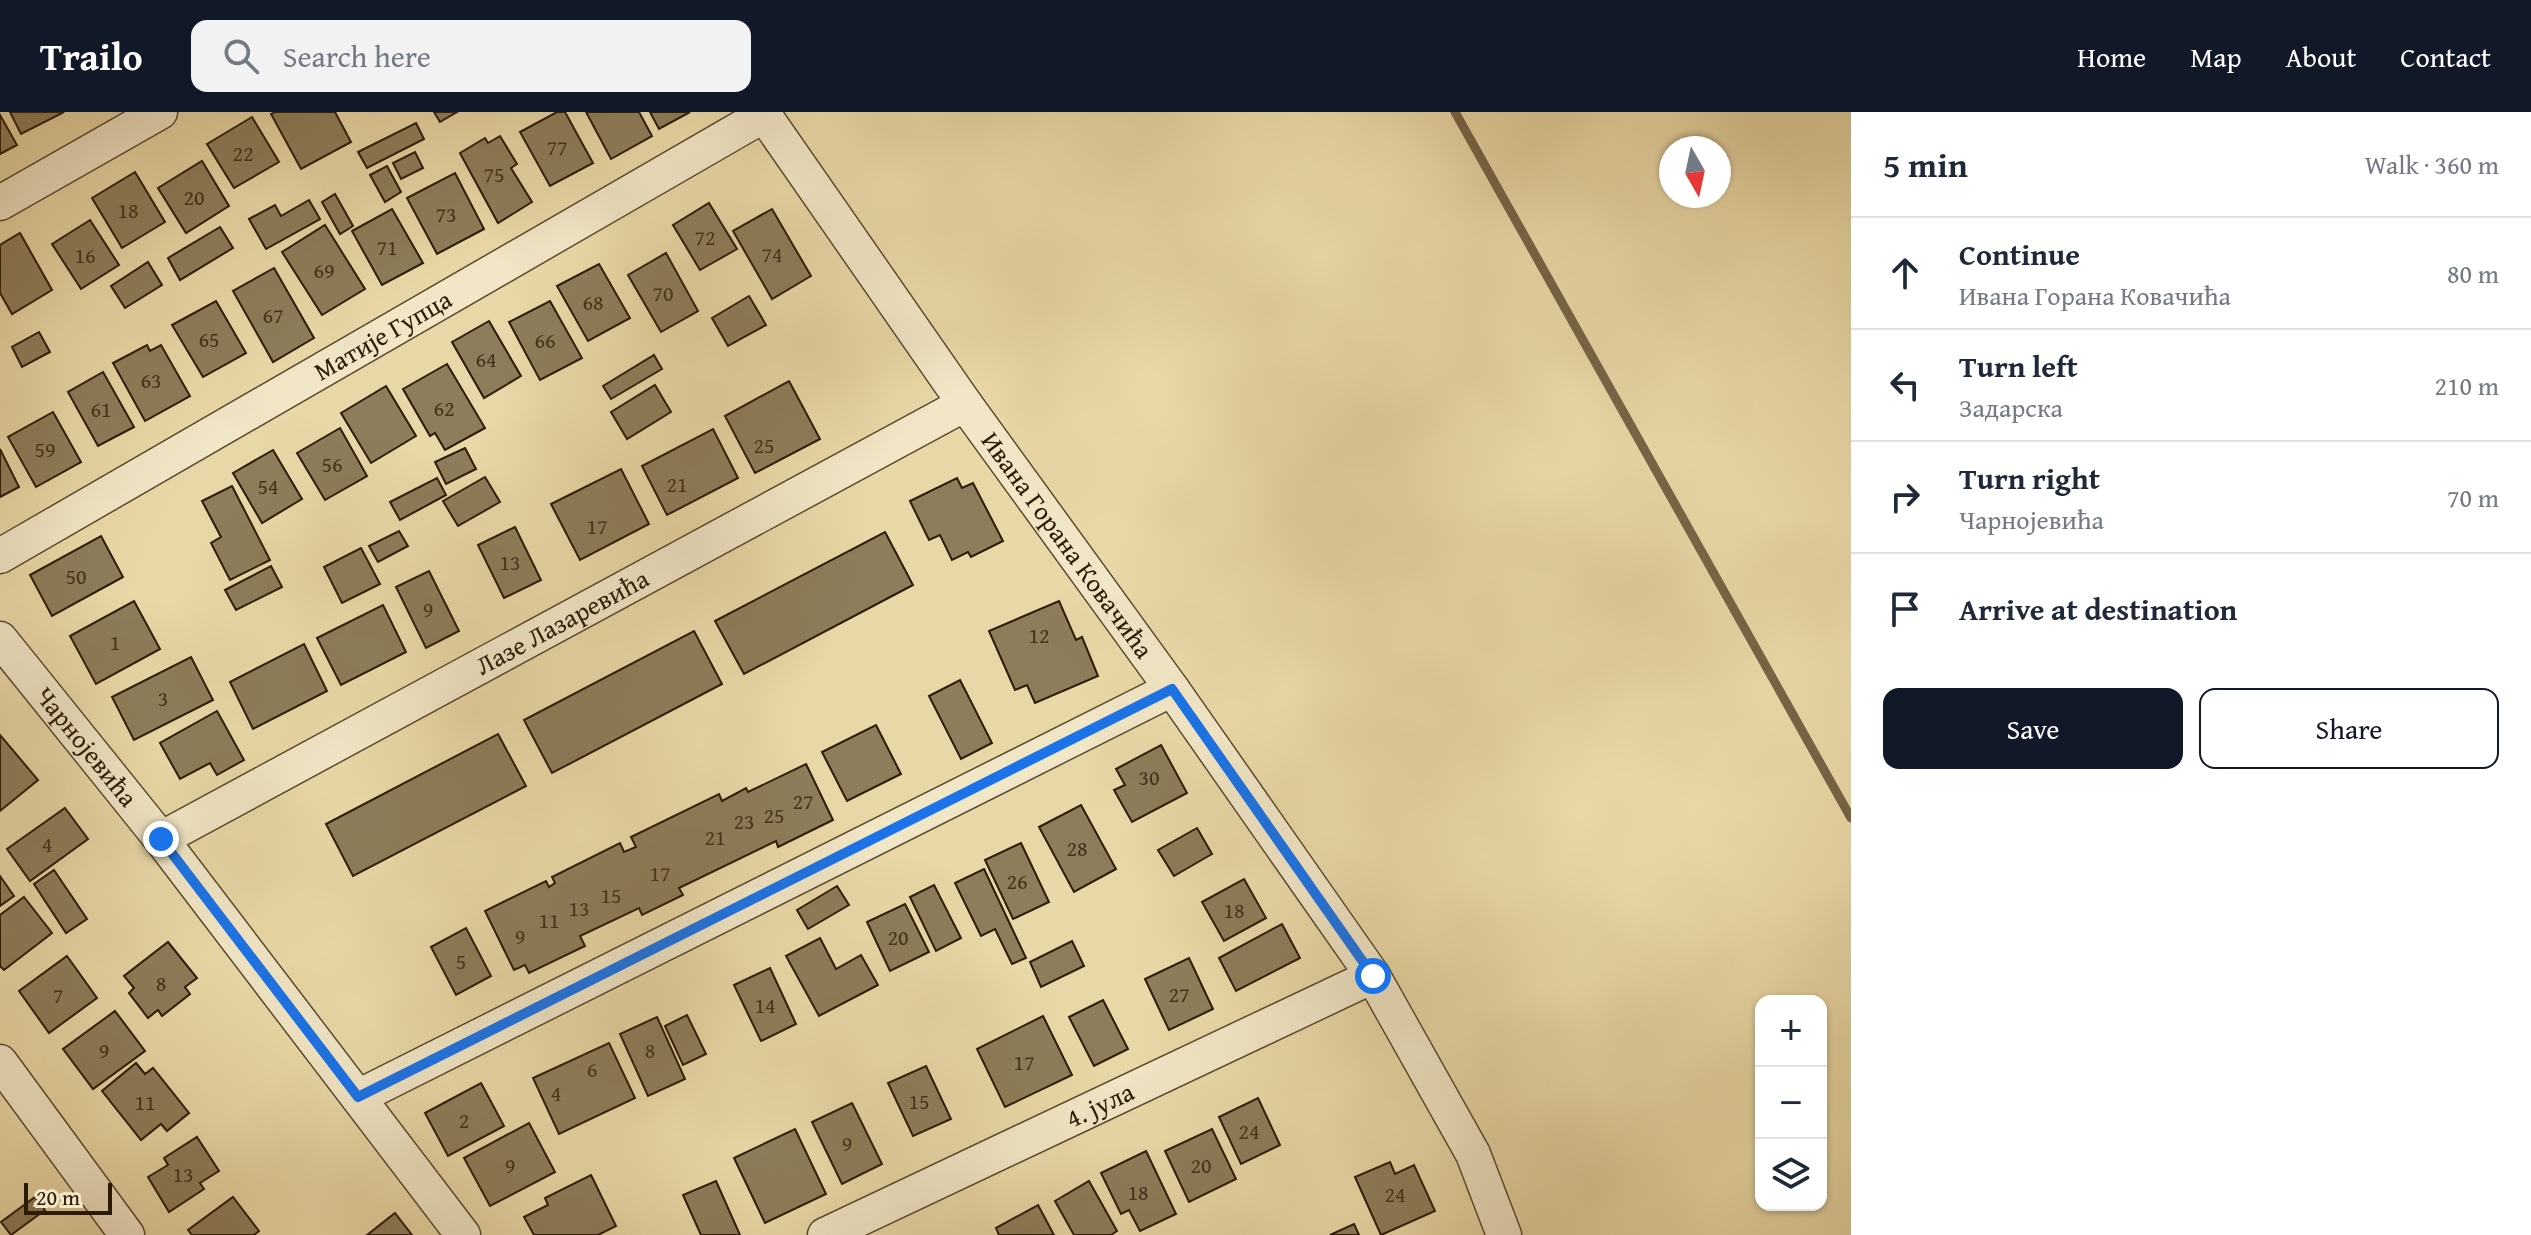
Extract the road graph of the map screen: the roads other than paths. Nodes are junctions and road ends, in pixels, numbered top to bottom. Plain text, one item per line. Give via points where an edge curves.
1 (160, 112) edge
2 (763, 113) edge
3 (0, 203) edge
4 (965, 404) junction
5 (0, 556) edge
6 (0, 639) edge
7 (1172, 689) junction
8 (161, 839) junction
9 (1373, 976) junction
10 (0, 1062) edge
11 (358, 1097) junction
12 (127, 1235) edge
13 (463, 1235) edge
14 (825, 1235) edge
15 (1504, 1235) edge

1 - 3 street
2 - 4 street, Ивана Горана Ковачића
2 - 5 street, Матије Гупца
4 - 7 street, Ивана Горана Ковачића
4 - 8 street, Лазе Лазаревића
6 - 8 street, Чарнојевића
7 - 9 street, Ивана Горана Ковачића
7 - 11 street
8 - 11 street, Чарнојевића
9 - 14 street, 4. јула
9 - 15 street, Ивана Горана Ковачића via 1473,1154
10 - 12 street
11 - 13 street, Чарнојевића

